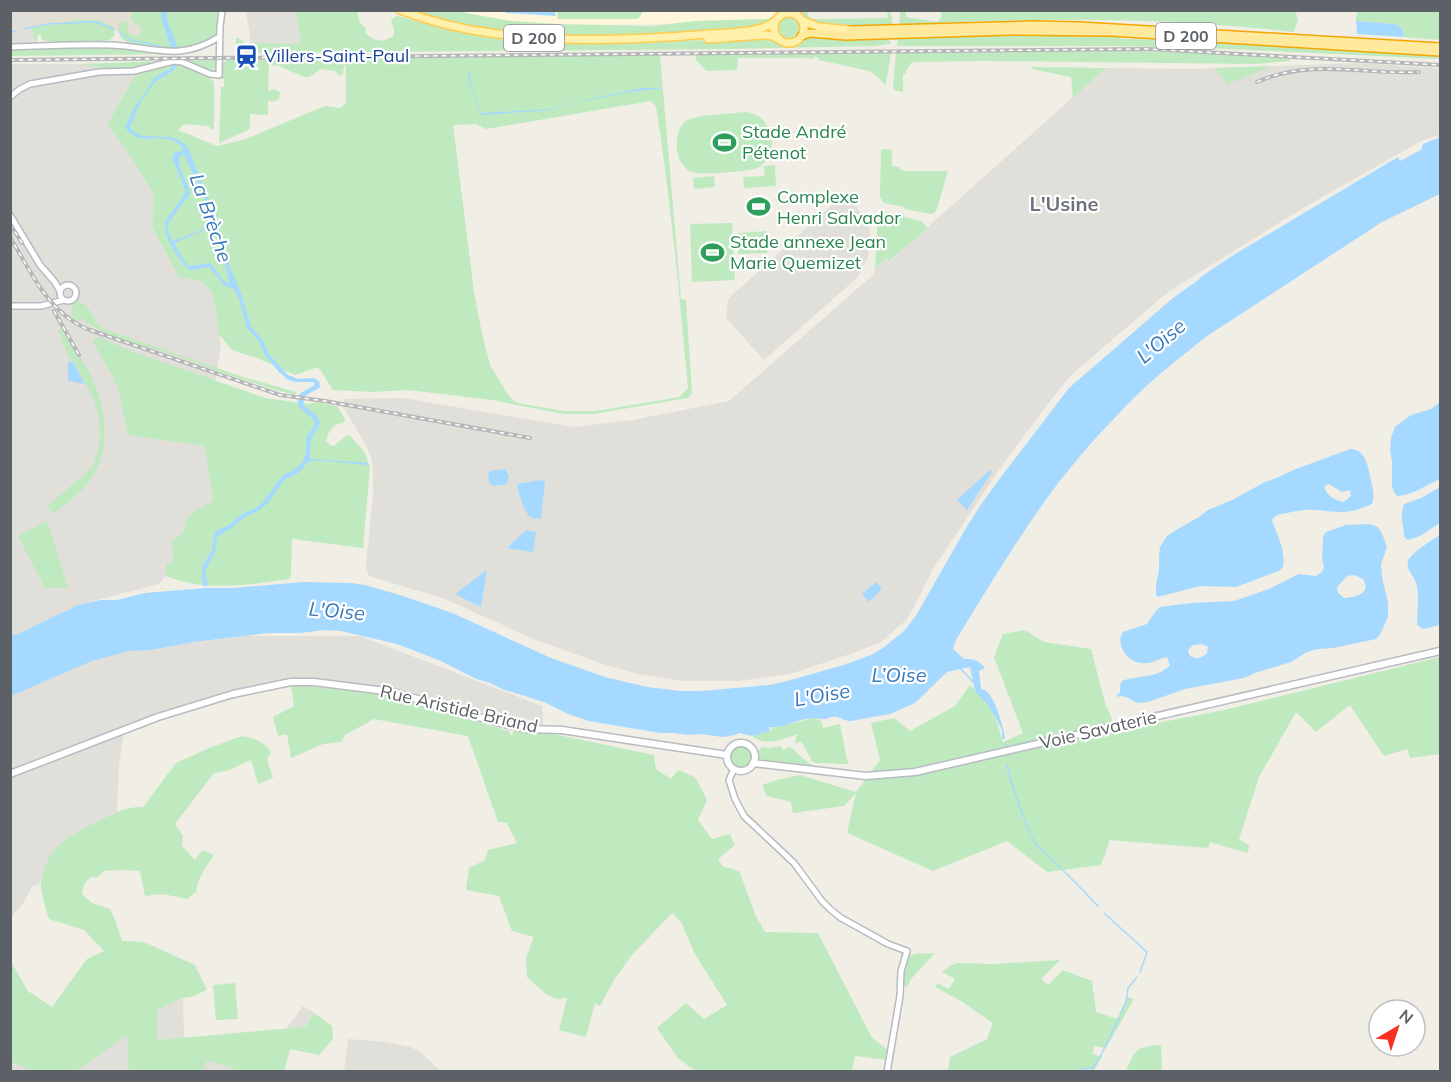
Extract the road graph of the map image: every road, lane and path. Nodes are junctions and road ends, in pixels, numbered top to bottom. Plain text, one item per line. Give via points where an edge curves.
1 (222, 10) edge
2 (400, 10) edge
3 (775, 21) junction
4 (803, 21) junction
5 (850, 30) joint
6 (801, 36) junction
7 (219, 37) junction
8 (672, 37) junction
9 (779, 39) junction
10 (1440, 46) edge
11 (10, 47) edge
12 (1440, 52) edge
13 (10, 97) edge
14 (10, 215) edge
15 (48, 274) junction
16 (65, 285) junction
17 (59, 292) junction
18 (64, 300) junction
19 (10, 306) edge
20 (44, 306) junction
21 (1440, 651) edge
22 (727, 755) junction
23 (753, 763) junction
24 (734, 769) junction
25 (10, 774) edge
26 (887, 1071) edge

1 - 7 street
2 - 8 main road, D 200 via 454,26 514,36
3 - 4 main road via 789,12
3 - 8 main road, D 200 via 760,28
3 - 9 main road via 774,31
4 - 5 main road, D 200
4 - 6 main road
5 - 10 highway, D 200 via 1080,26
6 - 9 main road via 790,43
6 - 12 highway, D 200 via 1110,32
7 - 11 street via 206,45 176,52 108,45
7 - 13 street via 219,75 175,61 30,84
8 - 9 main road, D 200 via 719,39 765,35
14 - 15 street
15 - 16 street
15 - 17 street
16 - 17 street
16 - 18 street via 73,286 76,293 72,300
17 - 18 street
17 - 20 street
18 - 20 street
19 - 20 street
21 - 23 main road, Voie Savaterie via 915,772 866,776
22 - 23 main road via 734,745 742,744 750,747
22 - 24 main road
22 - 25 main road, Rue Aristide Briand via 562,730 528,729 365,687 291,682 148,717
23 - 24 main road via 747,769
24 - 26 street via 729,780 745,817 794,864 822,901 841,918 907,951

